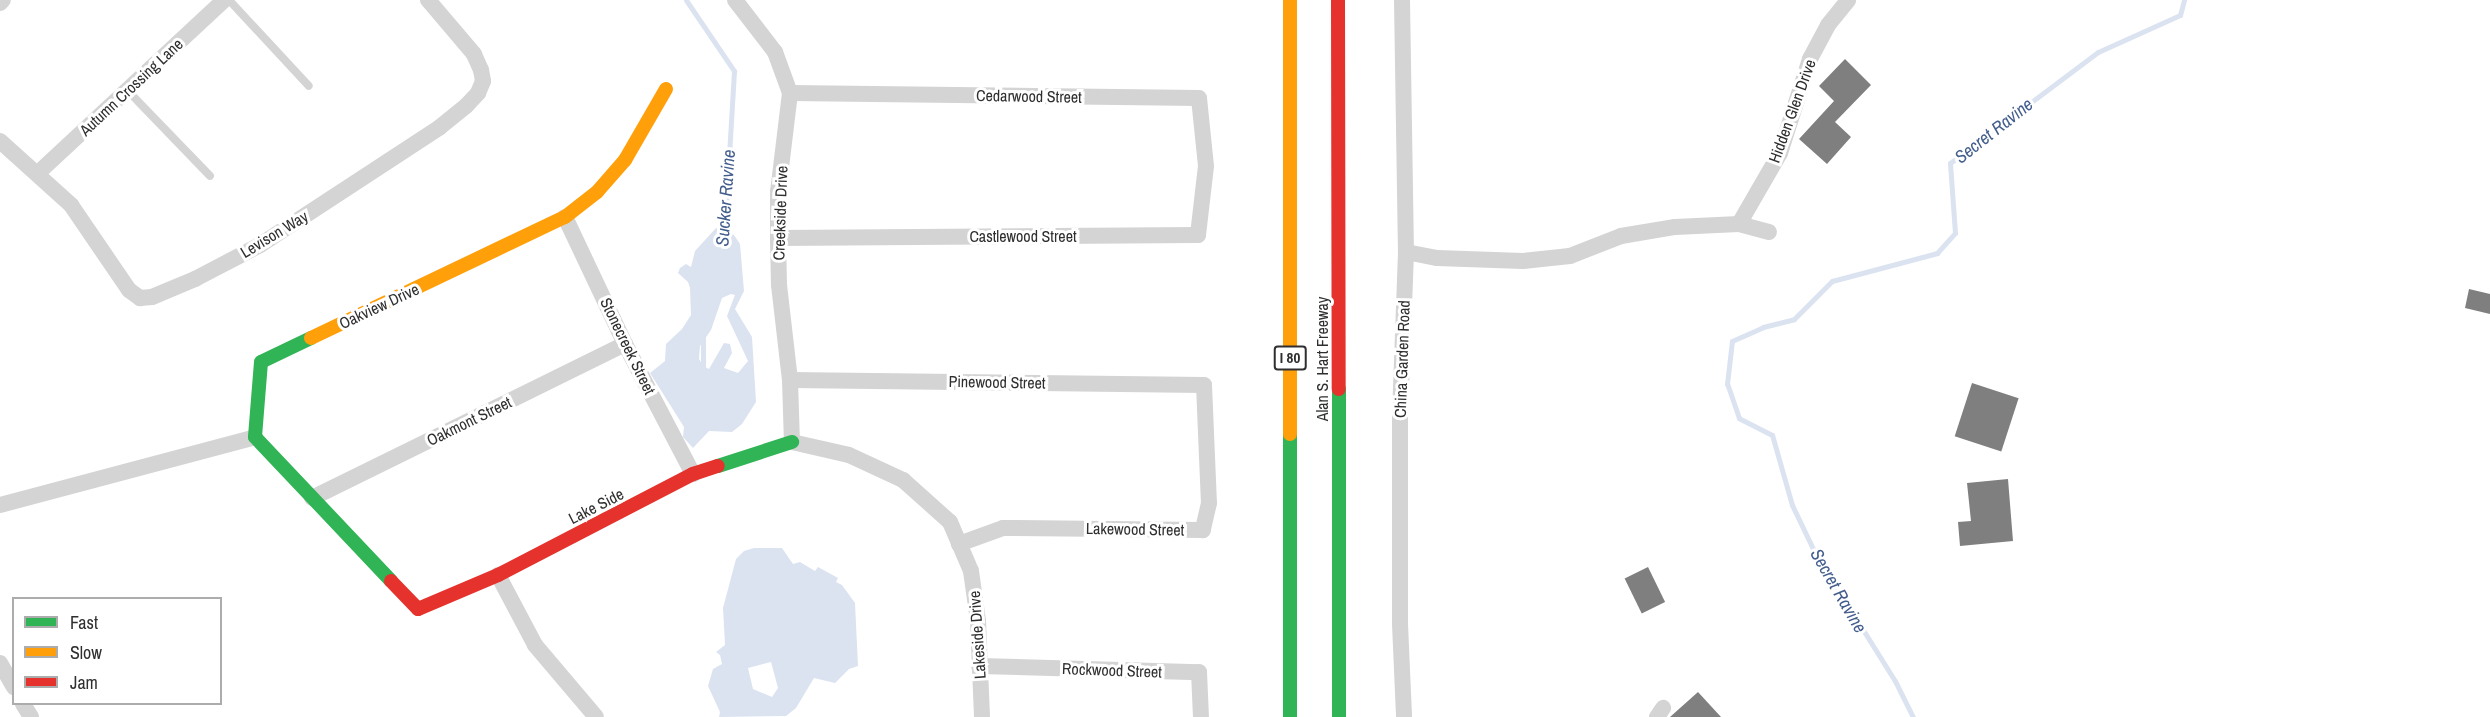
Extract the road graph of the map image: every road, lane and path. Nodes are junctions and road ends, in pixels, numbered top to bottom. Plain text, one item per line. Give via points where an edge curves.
1 (224, 0) edge
2 (229, 0) edge
3 (428, 0) edge
4 (735, 0) edge
5 (1290, 0) edge
6 (1338, 0) edge
7 (1402, 0) edge
8 (1848, 0) edge
9 (309, 86) dead end
10 (666, 89) dead end
11 (128, 91) junction
12 (790, 93) junction
13 (0, 141) edge
14 (1206, 166) joint
15 (38, 173) junction
16 (210, 176) dead end
17 (565, 217) junction
18 (1739, 224) junction
19 (1769, 232) dead end
20 (778, 238) junction
21 (1406, 252) junction
22 (626, 344) junction
23 (790, 380) junction
24 (1204, 385) joint
25 (255, 437) junction
26 (792, 442) junction
27 (693, 474) junction
28 (312, 498) junction
29 (0, 505) edge
30 (959, 544) junction
31 (498, 575) junction
32 (0, 663) edge
33 (979, 666) junction
34 (12, 684) edge
35 (596, 717) edge
36 (982, 717) edge
37 (1201, 717) edge
38 (1290, 717) edge
39 (1339, 717) edge
40 (1404, 717) edge

1 - 11 street, Autumn Crossing Lane
2 - 9 lane
3 - 15 street, Levison Way via 474,54 483,81 478,93 440,127 260,245 166,292 140,298 129,290 91,230
4 - 12 street, Creekside Drive via 775,52
5 - 38 main road, Alan S. Hart Freeway / I 80
6 - 39 main road, Alan S. Hart Freeway
7 - 21 street, China Garden Road
8 - 18 street, Hidden Glen Drive via 1828,25 1810,59 1780,153
10 - 17 main road via 625,160 597,192
11 - 15 street, Autumn Crossing Lane
11 - 16 lane
12 - 14 street, Cedarwood Street via 1199,98
12 - 20 street, Creekside Drive via 778,192
13 - 15 street, Levison Way
14 - 20 street, Castlewood Street via 1198,235
17 - 22 street, Stonecreek Street
17 - 25 main road, Oakview Drive via 261,362
18 - 19 street
18 - 21 street via 1675,227 1621,236 1570,256 1523,261 1437,258
20 - 23 street, Creekside Drive
21 - 40 street, China Garden Road via 1400,414
22 - 27 street, Stonecreek Street
22 - 28 street, Oakmont Street
23 - 24 street, Pinewood Street
23 - 26 street, Creekside Drive
24 - 30 street, Lakewood Street via 1209,503 1203,530 1003,528
25 - 28 main road
25 - 29 street
26 - 27 main road, Lake Side
26 - 30 street, Lakeside Drive via 849,455 903,480 950,522
27 - 31 main road, Lake Side
28 - 31 main road, Lake Side via 418,609
30 - 33 street, Lakeside Drive via 971,571
31 - 35 street via 535,645
32 - 34 street
33 - 36 street, Lakeside Drive
33 - 37 street, Rockwood Street via 1199,672

